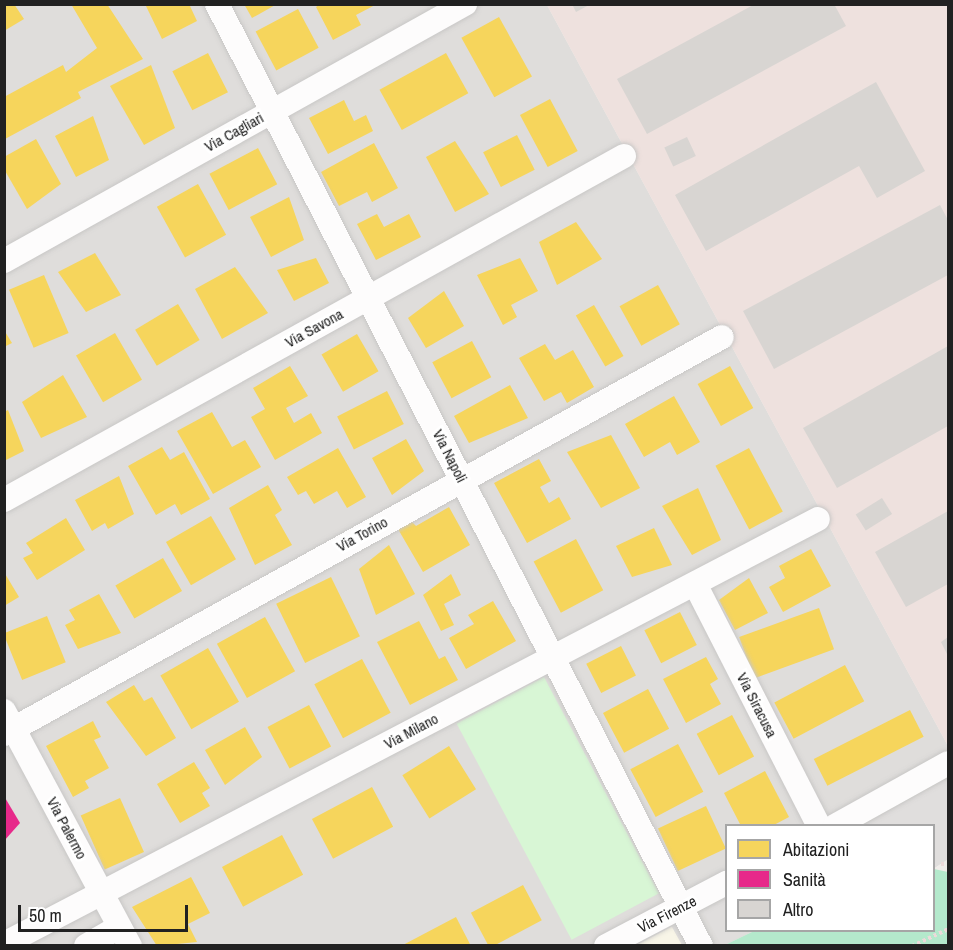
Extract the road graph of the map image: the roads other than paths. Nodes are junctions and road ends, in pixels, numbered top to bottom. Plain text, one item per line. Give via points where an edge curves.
1 (217, 4) edge
2 (465, 4) edge
3 (271, 111) junction
4 (624, 156) dead end
5 (4, 261) edge
6 (369, 297) junction
7 (722, 337) dead end
8 (462, 479) junction
9 (4, 500) edge
10 (818, 519) dead end
11 (694, 584) junction
12 (554, 657) junction
13 (8, 725) edge
14 (948, 763) edge
15 (818, 824) edge
16 (838, 824) edge
17 (725, 884) edge
18 (101, 893) junction
19 (681, 907) junction
20 (124, 936) edge
21 (4, 944) edge
22 (86, 945) edge
23 (606, 945) edge
24 (701, 945) edge

1 - 3 street, Via Napoli
2 - 3 street, Via Cagliari
3 - 5 street, Via Cagliari
3 - 6 street, Via Napoli
4 - 6 street, Via Savona
6 - 8 street, Via Napoli
6 - 9 street, Via Savona
7 - 8 street, Via Torino
8 - 12 street, Via Napoli
8 - 13 street, Via Torino
10 - 11 street, Via Milano
11 - 12 street, Via Milano
11 - 15 street, Via Siracusa
12 - 18 street, Via Milano
12 - 19 street, Via Napoli
13 - 18 street, Via Palermo
14 - 16 street
17 - 19 street, Via Firenze
18 - 20 street, Via Palermo
18 - 21 street, Via Milano
19 - 23 street, Via Firenze
19 - 24 street, Via Napoli
20 - 22 street

